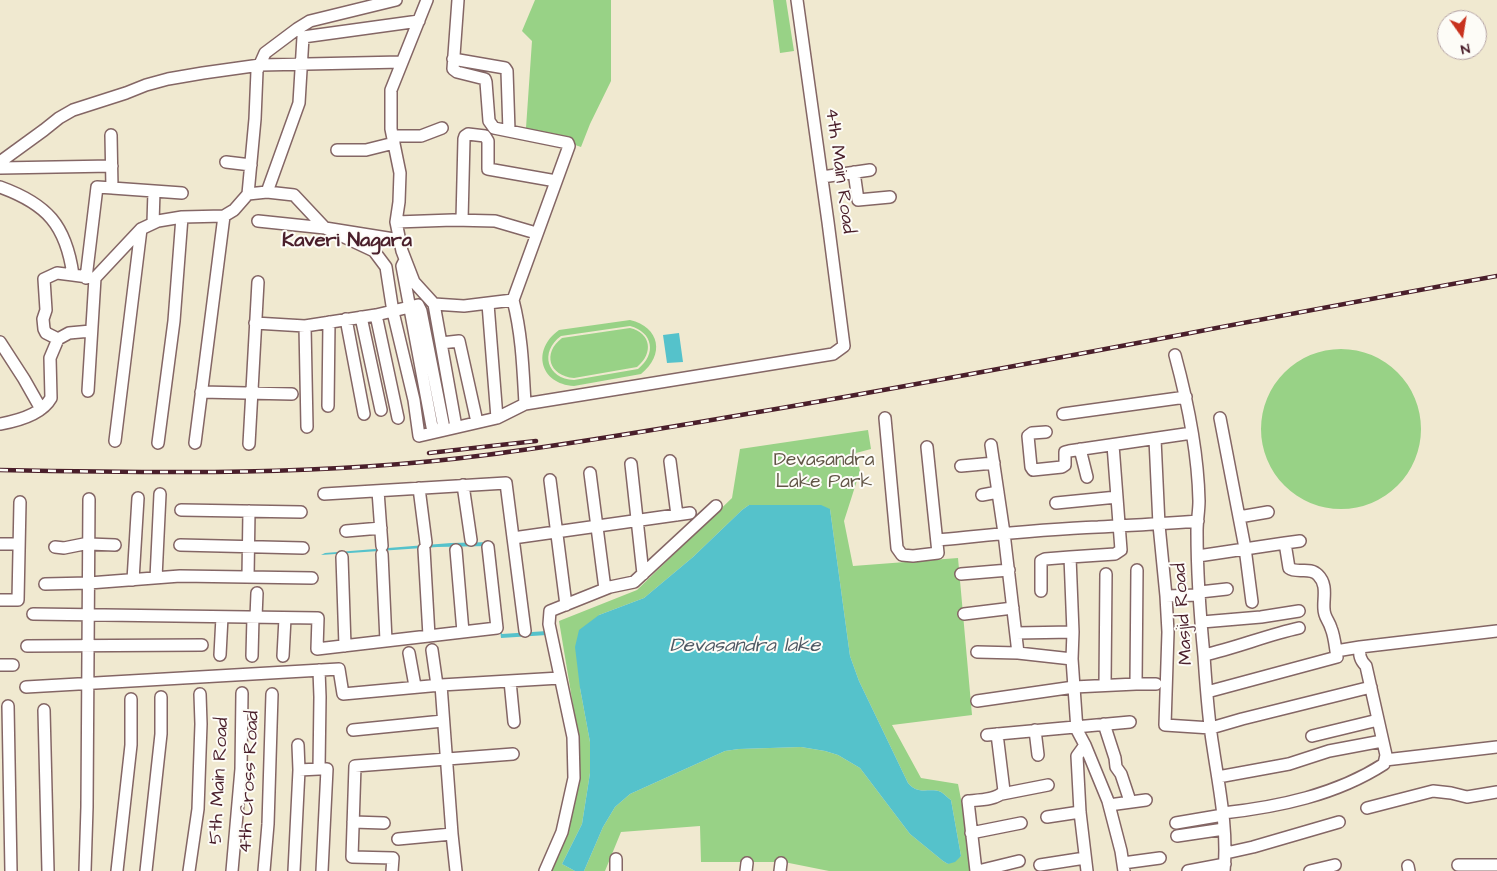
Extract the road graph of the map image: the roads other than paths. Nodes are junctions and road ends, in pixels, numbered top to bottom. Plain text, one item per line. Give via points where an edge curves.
1 (396, 0) edge
2 (427, 0) edge
3 (458, 0) edge
4 (797, 0) edge
5 (420, 20) junction
6 (453, 59) junction
7 (402, 62) junction
8 (301, 64) junction
9 (260, 65) junction
10 (442, 128) dead end
11 (508, 130) junction
12 (112, 135) dead end
13 (393, 140) junction
14 (337, 150) dead end
15 (0, 162) edge
16 (226, 162) dead end
17 (251, 165) junction
18 (112, 166) junction
19 (0, 168) edge
20 (870, 170) dead end
21 (854, 172) junction
22 (822, 177) junction
23 (556, 181) junction
24 (0, 187) edge
25 (113, 188) junction
26 (154, 191) junction
27 (266, 192) junction
28 (182, 194) dead end
29 (248, 194) junction
30 (890, 197) dead end
31 (224, 216) junction
32 (182, 217) junction
33 (462, 220) junction
34 (258, 221) dead end
35 (396, 222) junction
36 (152, 223) junction
37 (325, 228) junction
38 (141, 229) junction
39 (536, 233) junction
40 (400, 240) junction
41 (404, 262) junction
42 (386, 268) junction
43 (73, 276) junction
44 (90, 278) junction
45 (258, 282) dead end
46 (512, 300) junction
47 (434, 304) junction
48 (488, 304) junction
49 (408, 306) junction
50 (393, 312) junction
51 (376, 315) junction
52 (361, 317) junction
53 (346, 319) junction
54 (329, 322) junction
55 (255, 323) junction
56 (305, 326) junction
57 (91, 331) junction
58 (58, 339) junction
59 (0, 342) edge
60 (441, 343) junction
61 (1175, 355) dead end
62 (88, 391) dead end
63 (201, 392) junction
64 (252, 394) junction
65 (292, 394) dead end
66 (1186, 397) junction
67 (432, 398) junction
68 (414, 400) junction
69 (525, 404) junction
70 (328, 406) dead end
71 (41, 409) junction
72 (381, 410) dead end
73 (364, 414) dead end
74 (1063, 414) dead end
75 (398, 418) dead end
76 (497, 418) junction
77 (885, 418) dead end
78 (1220, 418) dead end
79 (477, 422) junction
80 (0, 424) edge
81 (307, 427) dead end
82 (456, 427) junction
83 (438, 431) junction
84 (1046, 432) dead end
85 (1192, 433) junction
86 (1155, 440) junction
87 (115, 442) dead end
88 (195, 442) dead end
89 (158, 443) dead end
90 (249, 444) dead end
91 (991, 445) dead end
92 (1113, 445) junction
93 (927, 447) dead end
94 (1080, 449) junction
95 (670, 461) dead end
96 (994, 463) junction
97 (631, 464) dead end
98 (961, 466) dead end
99 (590, 473) dead end
100 (1087, 477) dead end
101 (550, 480) dead end
102 (463, 485) junction
103 (419, 488) junction
104 (378, 491) junction
105 (998, 492) junction
106 (160, 494) dead end
107 (324, 494) dead end
108 (982, 494) dead end
109 (1117, 497) junction
110 (138, 498) dead end
111 (89, 499) dead end
112 (20, 502) dead end
113 (1056, 502) dead end
114 (716, 506) dead end
115 (181, 510) dead end
116 (249, 511) junction
117 (301, 512) dead end
118 (1268, 512) dead end
119 (690, 513) dead end
120 (677, 515) junction
121 (1239, 517) junction
122 (637, 520) junction
123 (1198, 521) junction
124 (1159, 525) junction
125 (597, 526) junction
126 (1120, 526) junction
127 (381, 528) junction
128 (346, 531) dead end
129 (556, 532) junction
130 (1004, 533) junction
131 (514, 538) junction
132 (470, 540) dead end
133 (937, 540) junction
134 (1300, 541) dead end
135 (89, 543) junction
136 (1285, 543) junction
137 (0, 544) edge
138 (19, 544) junction
139 (115, 545) dead end
140 (180, 545) dead end
141 (55, 547) dead end
142 (248, 547) junction
143 (488, 547) dead end
144 (303, 548) dead end
145 (1245, 548) junction
146 (456, 550) dead end
147 (1198, 556) junction
148 (342, 557) dead end
149 (1070, 557) junction
150 (1009, 570) junction
151 (1137, 570) dead end
152 (643, 574) junction
153 (961, 574) dead end
154 (1106, 574) dead end
155 (248, 577) junction
156 (156, 578) junction
157 (312, 578) dead end
158 (134, 580) junction
159 (89, 583) junction
160 (45, 584) dead end
161 (605, 589) junction
162 (1227, 589) dead end
163 (1041, 591) dead end
164 (256, 593) dead end
165 (1200, 594) junction
166 (1166, 596) junction
167 (0, 600) edge
168 (1252, 602) dead end
169 (566, 605) junction
170 (1013, 608) junction
171 (1299, 611) dead end
172 (33, 614) dead end
173 (964, 614) dead end
174 (88, 615) junction
175 (222, 617) junction
176 (254, 617) junction
177 (285, 618) junction
178 (1202, 622) junction
179 (1299, 628) dead end
180 (1497, 630) edge
181 (525, 631) dead end
182 (463, 632) junction
183 (1073, 632) junction
184 (1016, 633) junction
185 (429, 636) junction
186 (386, 641) junction
187 (88, 645) junction
188 (202, 645) dead end
189 (27, 646) dead end
190 (340, 646) junction
191 (1360, 647) junction
192 (432, 650) dead end
193 (1336, 651) junction
194 (976, 652) dead end
195 (410, 653) dead end
196 (1018, 654) junction
197 (220, 655) dead end
198 (252, 656) dead end
199 (283, 656) dead end
200 (1204, 656) junction
201 (1072, 659) junction
202 (0, 665) edge
203 (13, 665) dead end
204 (339, 669) junction
205 (318, 670) junction
206 (560, 678) junction
207 (510, 681) junction
208 (88, 684) junction
209 (1136, 684) junction
210 (1156, 684) dead end
211 (439, 685) junction
212 (415, 686) junction
213 (1105, 686) junction
214 (26, 687) dead end
215 (1074, 687) junction
216 (1370, 687) junction
217 (1208, 692) junction
218 (242, 693) dead end
219 (200, 694) dead end
220 (272, 694) dead end
221 (161, 697) dead end
222 (320, 697) junction
223 (333, 697) dead end
224 (131, 699) dead end
225 (977, 701) dead end
226 (8, 706) dead end
227 (44, 710) dead end
228 (444, 720) junction
229 (1378, 720) junction
230 (514, 722) dead end
231 (1130, 722) dead end
232 (1104, 724) junction
233 (1077, 726) junction
234 (1211, 728) junction
235 (353, 730) dead end
236 (1035, 730) junction
237 (1312, 736) dead end
238 (1382, 741) junction
239 (1085, 744) junction
240 (298, 745) dead end
241 (1497, 747) edge
242 (513, 754) dead end
243 (1038, 755) dead end
244 (446, 759) junction
245 (1385, 760) junction
246 (319, 769) junction
247 (299, 770) junction
248 (1218, 777) junction
249 (4, 781) edge
250 (1048, 785) dead end
251 (1497, 792) edge
252 (1002, 794) junction
253 (1146, 800) dead end
254 (1130, 801) junction
255 (1109, 805) junction
256 (1367, 808) dead end
257 (1080, 812) junction
258 (1223, 814) junction
259 (1047, 817) dead end
260 (353, 822) junction
261 (1338, 822) dead end
262 (384, 823) dead end
263 (1021, 823) dead end
264 (1176, 823) dead end
265 (1224, 829) junction
266 (971, 833) junction
267 (452, 834) junction
268 (1177, 836) dead end
269 (398, 839) dead end
270 (616, 858) dead end
271 (1085, 858) junction
272 (1160, 858) dead end
273 (1019, 861) dead end
274 (1225, 863) edge
275 (1458, 864) edge
276 (1335, 865) dead end
277 (1497, 865) edge
278 (1040, 866) dead end
279 (1124, 867) edge
280 (11, 871) edge
281 (48, 871) edge
282 (85, 871) edge
283 (117, 871) edge
284 (146, 871) edge
285 (189, 871) edge
286 (232, 871) edge
287 (264, 871) edge
288 (294, 871) edge
289 (322, 871) edge
290 (392, 871) edge
291 (456, 871) edge
292 (545, 871) edge
293 (616, 871) edge
294 (977, 871) edge
295 (1086, 871) edge
296 (1188, 871) edge
297 (1310, 871) edge

1 - 9 street via 310,22 265,54
2 - 5 street
3 - 6 street
4 - 22 street, 4th Main Road
5 - 7 street
5 - 8 street via 303,37
6 - 11 street via 453,70 485,79 489,121 494,128
6 - 11 street via 505,68
7 - 8 street
7 - 13 street via 391,90
8 - 9 street
8 - 27 street via 299,103
9 - 15 street via 168,79 73,110
9 - 17 street
10 - 13 street via 421,136
11 - 23 street via 568,143 569,149
12 - 18 street
13 - 14 street via 366,150
13 - 35 street via 400,173
16 - 17 street
17 - 29 street
18 - 19 street
18 - 25 street
20 - 21 street
21 - 22 street
21 - 30 street via 858,200
22 - 69 street, 4th Main Road via 844,346 833,354
23 - 33 street via 488,169 488,141 485,136 468,134 464,139
23 - 39 street
24 - 43 street via 30,200 57,224 71,259
25 - 26 street
25 - 44 street via 97,187
26 - 28 street
26 - 36 street
27 - 29 street
27 - 37 street via 294,195
29 - 31 street
31 - 32 street
31 - 63 street
32 - 36 street
32 - 89 street via 174,321
33 - 35 street
33 - 39 street via 495,221
34 - 37 street
35 - 40 street
36 - 38 street
37 - 40 street
37 - 42 street via 374,251
38 - 44 street
38 - 87 street
39 - 46 street
40 - 41 street
41 - 42 street
41 - 47 street via 414,282
41 - 49 street
42 - 50 street
43 - 44 street
43 - 58 street via 57,273 44,279 44,329
44 - 57 street
45 - 55 street
46 - 48 street
46 - 69 street via 521,339
47 - 48 street
47 - 60 street
48 - 76 street
49 - 50 street
49 - 67 street via 420,306
50 - 51 street
50 - 68 street
51 - 52 street
51 - 75 street
52 - 53 street
52 - 72 street
53 - 54 street
53 - 73 street
54 - 56 street
54 - 70 street
55 - 56 street
55 - 64 street
56 - 81 street
57 - 58 street via 69,333
57 - 62 street
58 - 71 street via 50,358 51,398
59 - 71 street
60 - 79 street via 459,341
60 - 82 street
61 - 66 street, Masjid Road
63 - 64 street
63 - 88 street
64 - 65 street
64 - 90 street
66 - 74 street
66 - 85 street, Masjid Road
67 - 68 street
67 - 83 street via 442,423
68 - 83 street via 419,436
69 - 76 street
71 - 80 street
76 - 79 street
77 - 133 street via 897,548 902,555 938,553
78 - 121 street
79 - 82 street
82 - 83 street
84 - 94 street via 1028,436 1030,467 1033,470 1062,467 1065,465 1065,452
85 - 86 street
85 - 123 street, Masjid Road
86 - 92 street
86 - 124 street
91 - 96 street
92 - 94 street
92 - 109 street
93 - 133 street
94 - 100 street
95 - 120 street
96 - 98 street
96 - 105 street
97 - 122 street
99 - 125 street
101 - 129 street
102 - 103 street
102 - 131 street via 506,483
102 - 132 street
103 - 104 street
103 - 185 street
104 - 107 street
104 - 127 street
105 - 108 street
105 - 130 street
106 - 156 street
109 - 113 street
109 - 126 street
110 - 158 street
111 - 135 street
112 - 138 street
114 - 152 street
115 - 116 street
116 - 117 street
116 - 142 street
118 - 121 street
119 - 120 street
120 - 122 street
121 - 145 street
122 - 125 street
122 - 152 street
123 - 124 street
123 - 147 street, Masjid Road
124 - 126 street
124 - 166 street
125 - 129 street
125 - 161 street
126 - 130 street
126 - 149 street via 1121,550 1118,553
127 - 128 street
127 - 186 street
129 - 131 street
129 - 169 street
130 - 133 street
130 - 150 street
131 - 181 street
134 - 136 street
135 - 139 street
135 - 141 street
135 - 159 street
136 - 145 street
136 - 193 street via 1288,568 1309,570 1318,574 1323,582 1323,608
137 - 138 street
138 - 167 street via 18,600
140 - 142 street
142 - 144 street
142 - 155 street
143 - 182 street via 497,628
145 - 147 street
145 - 168 street
146 - 182 street
147 - 165 street, Masjid Road
148 - 190 street
149 - 163 street via 1041,561
149 - 183 street
150 - 153 street
150 - 170 street
151 - 209 street
152 - 161 street via 634,582
154 - 213 street
155 - 156 street
155 - 157 street
156 - 158 street
158 - 159 street
159 - 160 street
159 - 174 street
161 - 169 street
162 - 165 street
164 - 176 street
165 - 166 street
165 - 178 street, Masjid Road
166 - 234 street via 1165,725
169 - 206 street via 550,611 549,624
170 - 173 street
170 - 184 street
171 - 178 street
172 - 174 street
174 - 175 street
174 - 187 street
175 - 176 street
175 - 197 street
176 - 177 street
176 - 198 street
177 - 190 street via 318,618 317,649
177 - 199 street
178 - 200 street, Masjid Road
179 - 200 street
180 - 191 street
182 - 185 street
183 - 184 street
183 - 201 street
184 - 196 street
185 - 186 street
186 - 190 street
187 - 188 street
187 - 189 street
187 - 208 street
190 - 204 street
191 - 193 street
191 - 216 street via 1359,654 1366,666
192 - 211 street
193 - 217 street via 1337,657
194 - 196 street
195 - 212 street
196 - 201 street
200 - 217 street, Masjid Road
201 - 215 street
202 - 203 street
204 - 205 street
204 - 212 street via 343,694
205 - 208 street
205 - 222 street
206 - 207 street
206 - 292 street via 573,737 574,778 562,832
207 - 211 street
207 - 230 street
208 - 214 street
208 - 282 street
209 - 210 street
209 - 213 street
211 - 212 street
211 - 228 street
213 - 215 street
215 - 225 street
215 - 233 street
216 - 229 street
216 - 234 street
217 - 234 street, Masjid Road
218 - 286 street, 5th Main Road via 241,769
219 - 285 street via 202,724 198,809
220 - 287 street, 4th Cross Road
221 - 284 street via 161,734
222 - 223 street
222 - 246 street
224 - 283 street via 131,745
226 - 249 street
227 - 281 street
228 - 235 street
228 - 244 street
229 - 237 street
229 - 238 street
231 - 232 street
232 - 233 street
232 - 254 street
233 - 236 street
233 - 239 street
234 - 248 street, Masjid Road
236 - 243 street
236 - 252 street via 992,735
238 - 245 street
238 - 248 street via 1328,751 1289,764
239 - 255 street
239 - 257 street via 1077,756
240 - 247 street
241 - 245 street
242 - 244 street
244 - 260 street via 355,766
244 - 267 street
245 - 258 street via 1372,772 1343,786 1288,803
246 - 247 street
246 - 289 street via 327,769
247 - 288 street
248 - 258 street, Masjid Road
249 - 280 street
250 - 252 street
251 - 256 street via 1466,797 1433,791
252 - 266 street via 968,802
253 - 254 street
254 - 255 street
255 - 279 street
257 - 259 street
257 - 271 street
258 - 264 street
258 - 265 street, Masjid Road
260 - 262 street
260 - 290 street via 352,857 393,858
261 - 274 street via 1253,847
263 - 266 street
265 - 268 street
265 - 274 street, Masjid Road
266 - 294 street
267 - 269 street
267 - 291 street
270 - 293 street
271 - 278 street
271 - 295 street
272 - 279 street
273 - 294 street
274 - 296 street
275 - 277 street
276 - 297 street

